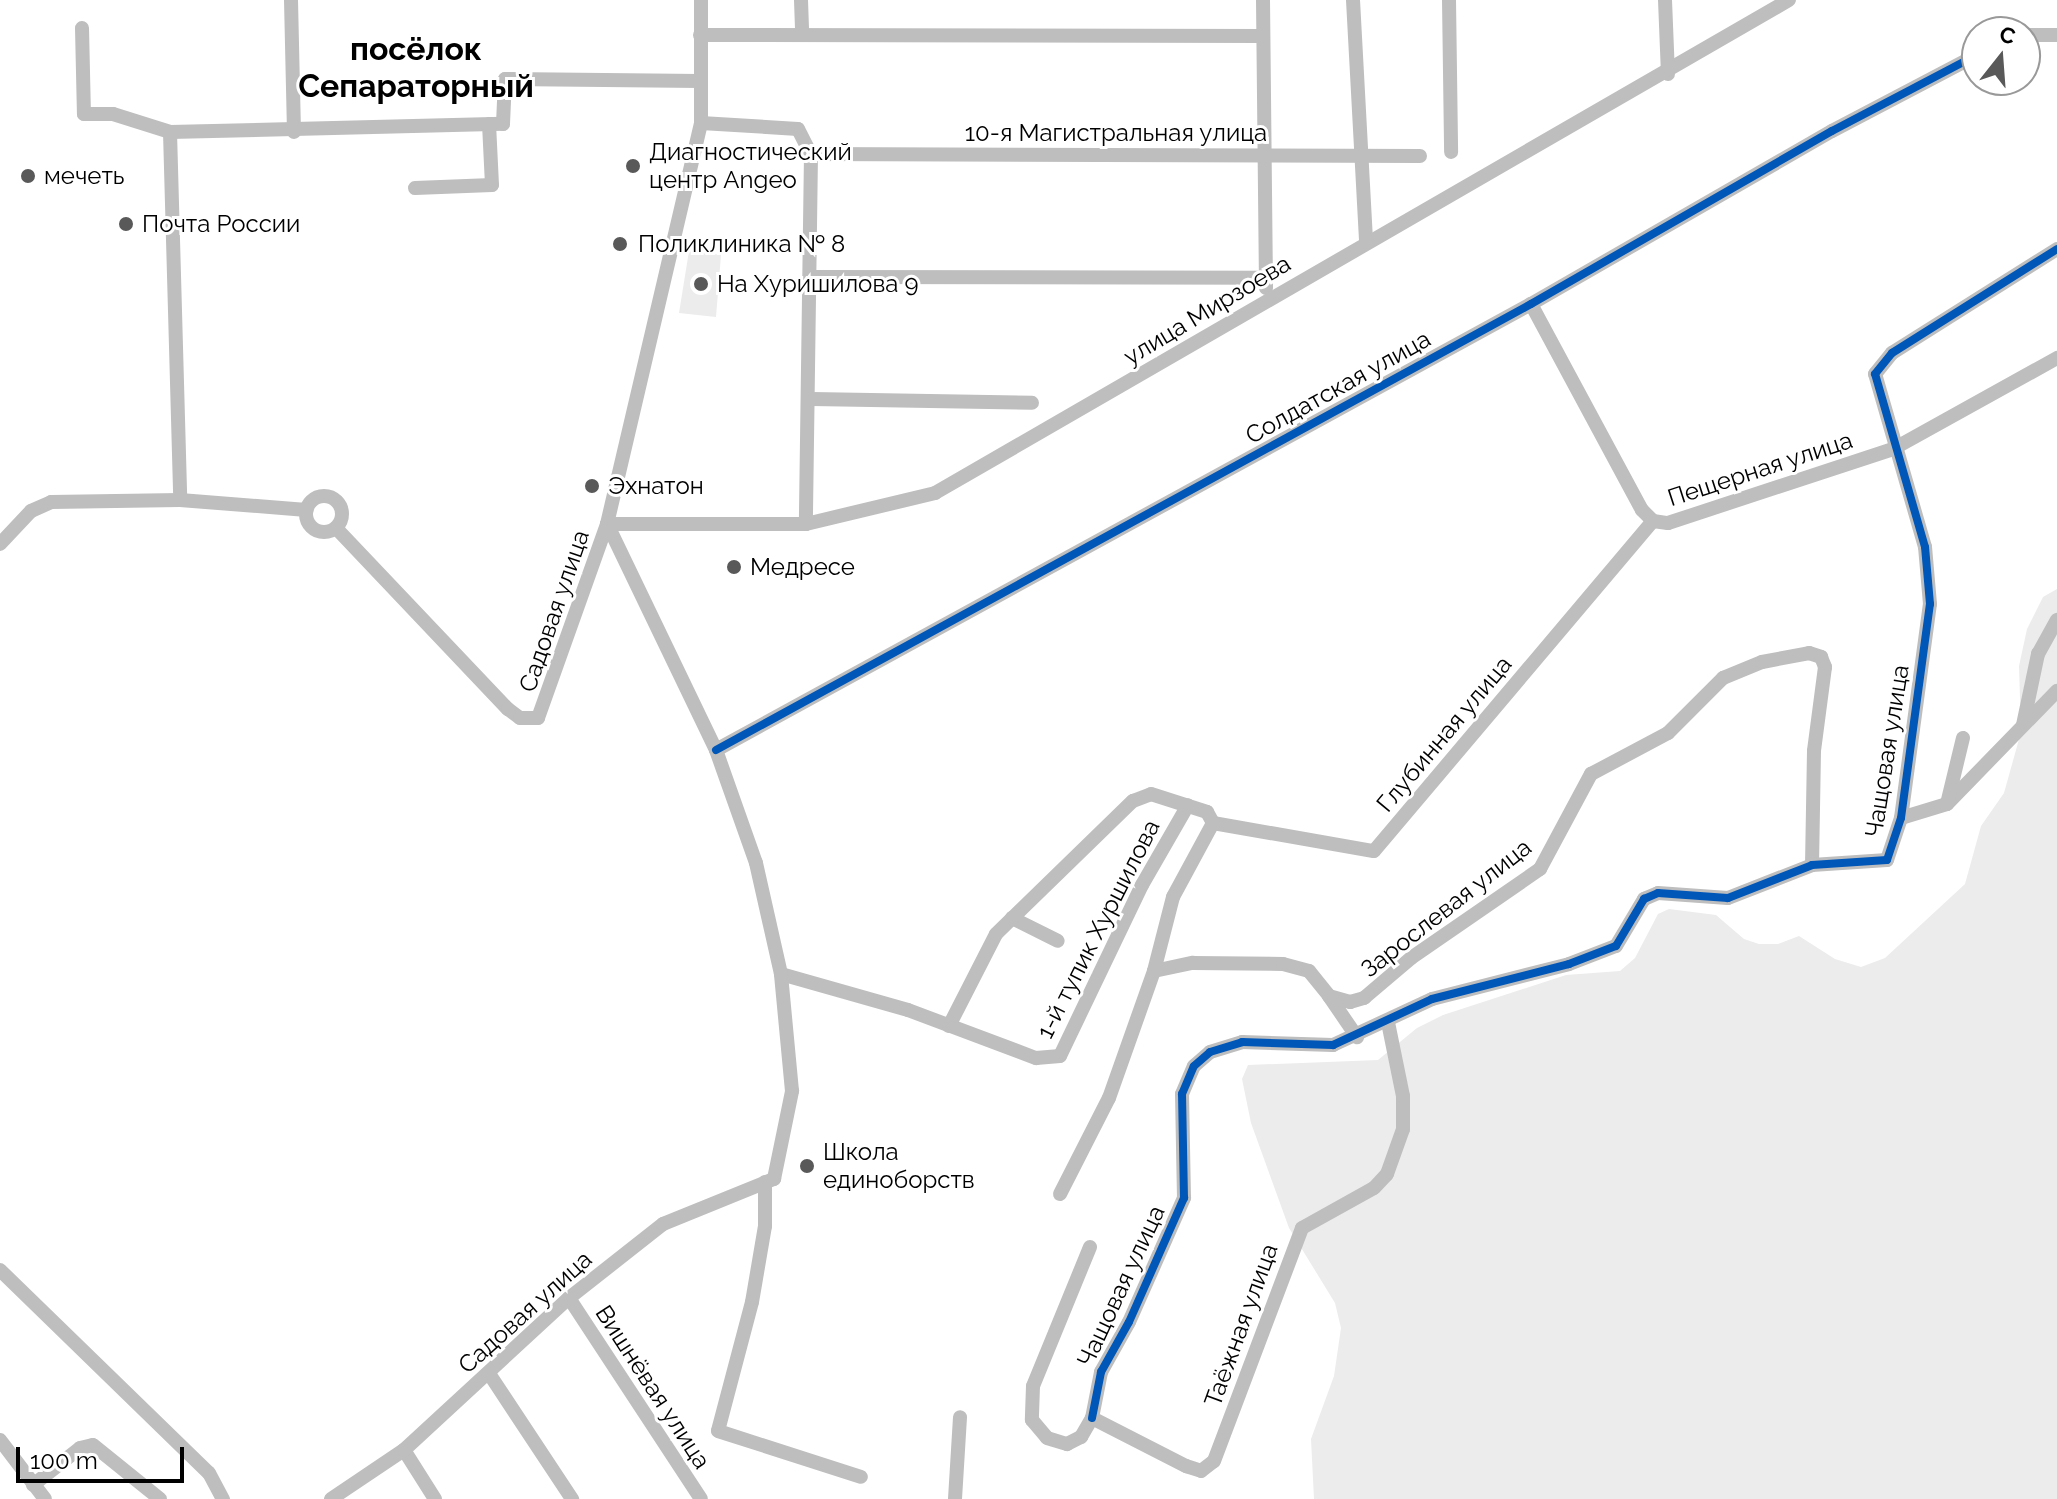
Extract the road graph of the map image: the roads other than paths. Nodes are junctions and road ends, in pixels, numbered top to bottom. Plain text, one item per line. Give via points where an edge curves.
1 (291, 0) edge
2 (701, 0) edge
3 (801, 0) edge
4 (1263, 0) edge
5 (1353, 0) edge
6 (1449, 0) edge
7 (1665, 0) edge
8 (1789, 0) edge
9 (82, 28) dead end
10 (802, 33) junction
11 (700, 35) junction
12 (1263, 36) junction
13 (1961, 64) edge
14 (1668, 74) junction
15 (700, 81) junction
16 (701, 123) junction
17 (489, 124) junction
18 (170, 132) junction
19 (294, 132) junction
20 (1451, 152) dead end
21 (811, 154) junction
22 (1265, 156) junction
23 (1361, 156) junction
24 (1420, 156) dead end
25 (415, 188) dead end
26 (1366, 241) junction
27 (2057, 249) edge
28 (811, 277) junction
29 (1266, 278) junction
30 (1267, 300) junction
31 (1531, 304) junction
32 (2057, 358) edge
33 (812, 399) junction
34 (1032, 403) dead end
35 (1893, 449) junction
36 (180, 500) junction
37 (307, 510) junction
38 (1653, 521) junction
39 (607, 524) junction
40 (806, 524) junction
41 (336, 528) junction
42 (0, 544) edge
43 (2057, 620) edge
44 (2057, 691) edge
45 (2023, 725) junction
46 (1963, 738) dead end
47 (716, 750) junction
48 (1947, 804) junction
49 (1188, 805) junction
50 (1901, 818) junction
51 (1213, 823) junction
52 (1812, 865) junction
53 (1012, 918) junction
54 (1058, 941) dead end
55 (1154, 971) junction
56 (781, 974) junction
57 (1329, 996) junction
58 (1388, 1022) junction
59 (949, 1026) junction
60 (1357, 1037) junction
61 (765, 1182) junction
62 (1060, 1194) dead end
63 (1090, 1247) dead end
64 (0, 1270) edge
65 (569, 1298) junction
66 (490, 1375) junction
67 (960, 1417) dead end
68 (1092, 1418) junction
69 (0, 1440) edge
70 (404, 1450) junction
71 (861, 1477) dead end
72 (33, 1485) junction
73 (45, 1499) edge
74 (160, 1499) edge
75 (223, 1499) edge
76 (331, 1499) edge
77 (435, 1499) edge
78 (572, 1499) edge
79 (701, 1499) edge
80 (955, 1499) edge

1 - 19 street
2 - 11 street, Садовая улица
3 - 10 street
4 - 12 street
5 - 23 street
6 - 20 street
7 - 14 street
8 - 14 street, улица Мирзоева
9 - 18 street via 84,114 113,114
10 - 11 street
10 - 12 street
11 - 15 street, Садовая улица
12 - 22 street
13 - 31 street, Солдатская улица via 1756,173
14 - 26 street, улица Мирзоева
15 - 16 street, Садовая улица
15 - 17 street via 505,79 503,124
16 - 21 street via 798,129
16 - 39 street, Садовая улица
17 - 19 street
17 - 25 street via 492,185
18 - 19 street
18 - 36 street
21 - 22 street, 10-я Магистральная улица
21 - 28 street
22 - 23 street, 10-я Магистральная улица
22 - 29 street
23 - 24 street, 10-я Магистральная улица
23 - 26 street
26 - 30 street, улица Мирзоева
27 - 35 street, Чащовая улица via 1880,362 1874,384
28 - 29 street
28 - 33 street
29 - 30 street
30 - 40 street, улица Мирзоева via 935,493
31 - 38 street, Пещерная улица via 1642,510
31 - 47 street, Солдатская улица
32 - 35 street, Пещерная улица
33 - 34 street
33 - 40 street
35 - 38 street, Пещерная улица via 1668,523
35 - 50 street, Чащовая улица via 1925,547 1930,604
36 - 37 street
36 - 42 street via 51,502 31,511
37 - 41 street via 312,528
37 - 41 street via 322,496 335,500 342,512
38 - 51 street, Глубинная улица via 1374,851
39 - 40 street, улица Мирзоева
39 - 41 street, Садовая улица via 542,712 531,720 508,709
39 - 47 street
43 - 45 street via 2038,654
44 - 45 street
45 - 48 street
46 - 48 street
47 - 56 street via 756,863
48 - 50 street
49 - 51 street, 1-й тупик Хуршилова via 1207,812
49 - 53 street, 1-й тупик Хуршилова via 1141,794
49 - 59 street, 1-й тупик Хуршилова via 1142,885 1060,1056 1036,1058
50 - 52 street, Чащовая улица via 1887,860
51 - 55 street via 1173,897
52 - 57 street, Зарослевая улица via 1814,751 1825,667 1821,657 1809,653 1762,662 1723,678 1668,733 1591,774 1540,869 1411,958 1364,998 1350,1002
52 - 58 street, Чащовая улица via 1728,898 1658,893 1644,899 1616,946 1569,964 1432,999
53 - 54 street
53 - 59 street, 1-й тупик Хуршилова via 996,934
55 - 57 street via 1193,963 1298,966
55 - 62 street via 1109,1098
56 - 59 street, 1-й тупик Хуршилова
56 - 61 street via 792,1091 774,1179
57 - 60 street
58 - 60 street, Чащовая улица
58 - 68 street, Таёжная улица via 1403,1096 1403,1129 1387,1174 1374,1188 1302,1228 1214,1461 1201,1471 1186,1466
60 - 68 street, Чащовая улица via 1333,1045 1242,1042 1210,1052 1194,1066 1180,1113 1184,1198 1101,1372
61 - 65 street, Садовая улица via 663,1224
61 - 71 street via 765,1226 752,1302 718,1431
63 - 68 street via 1033,1386 1032,1420 1047,1438 1067,1444 1081,1437
64 - 75 street via 209,1473
65 - 66 street, Садовая улица
65 - 79 street, Вишнёвая улица
66 - 70 street, Садовая улица via 429,1422
66 - 78 street
67 - 80 street
69 - 72 street
70 - 76 street, Садовая улица
70 - 77 street
72 - 73 street
72 - 74 street via 80,1448 93,1445

